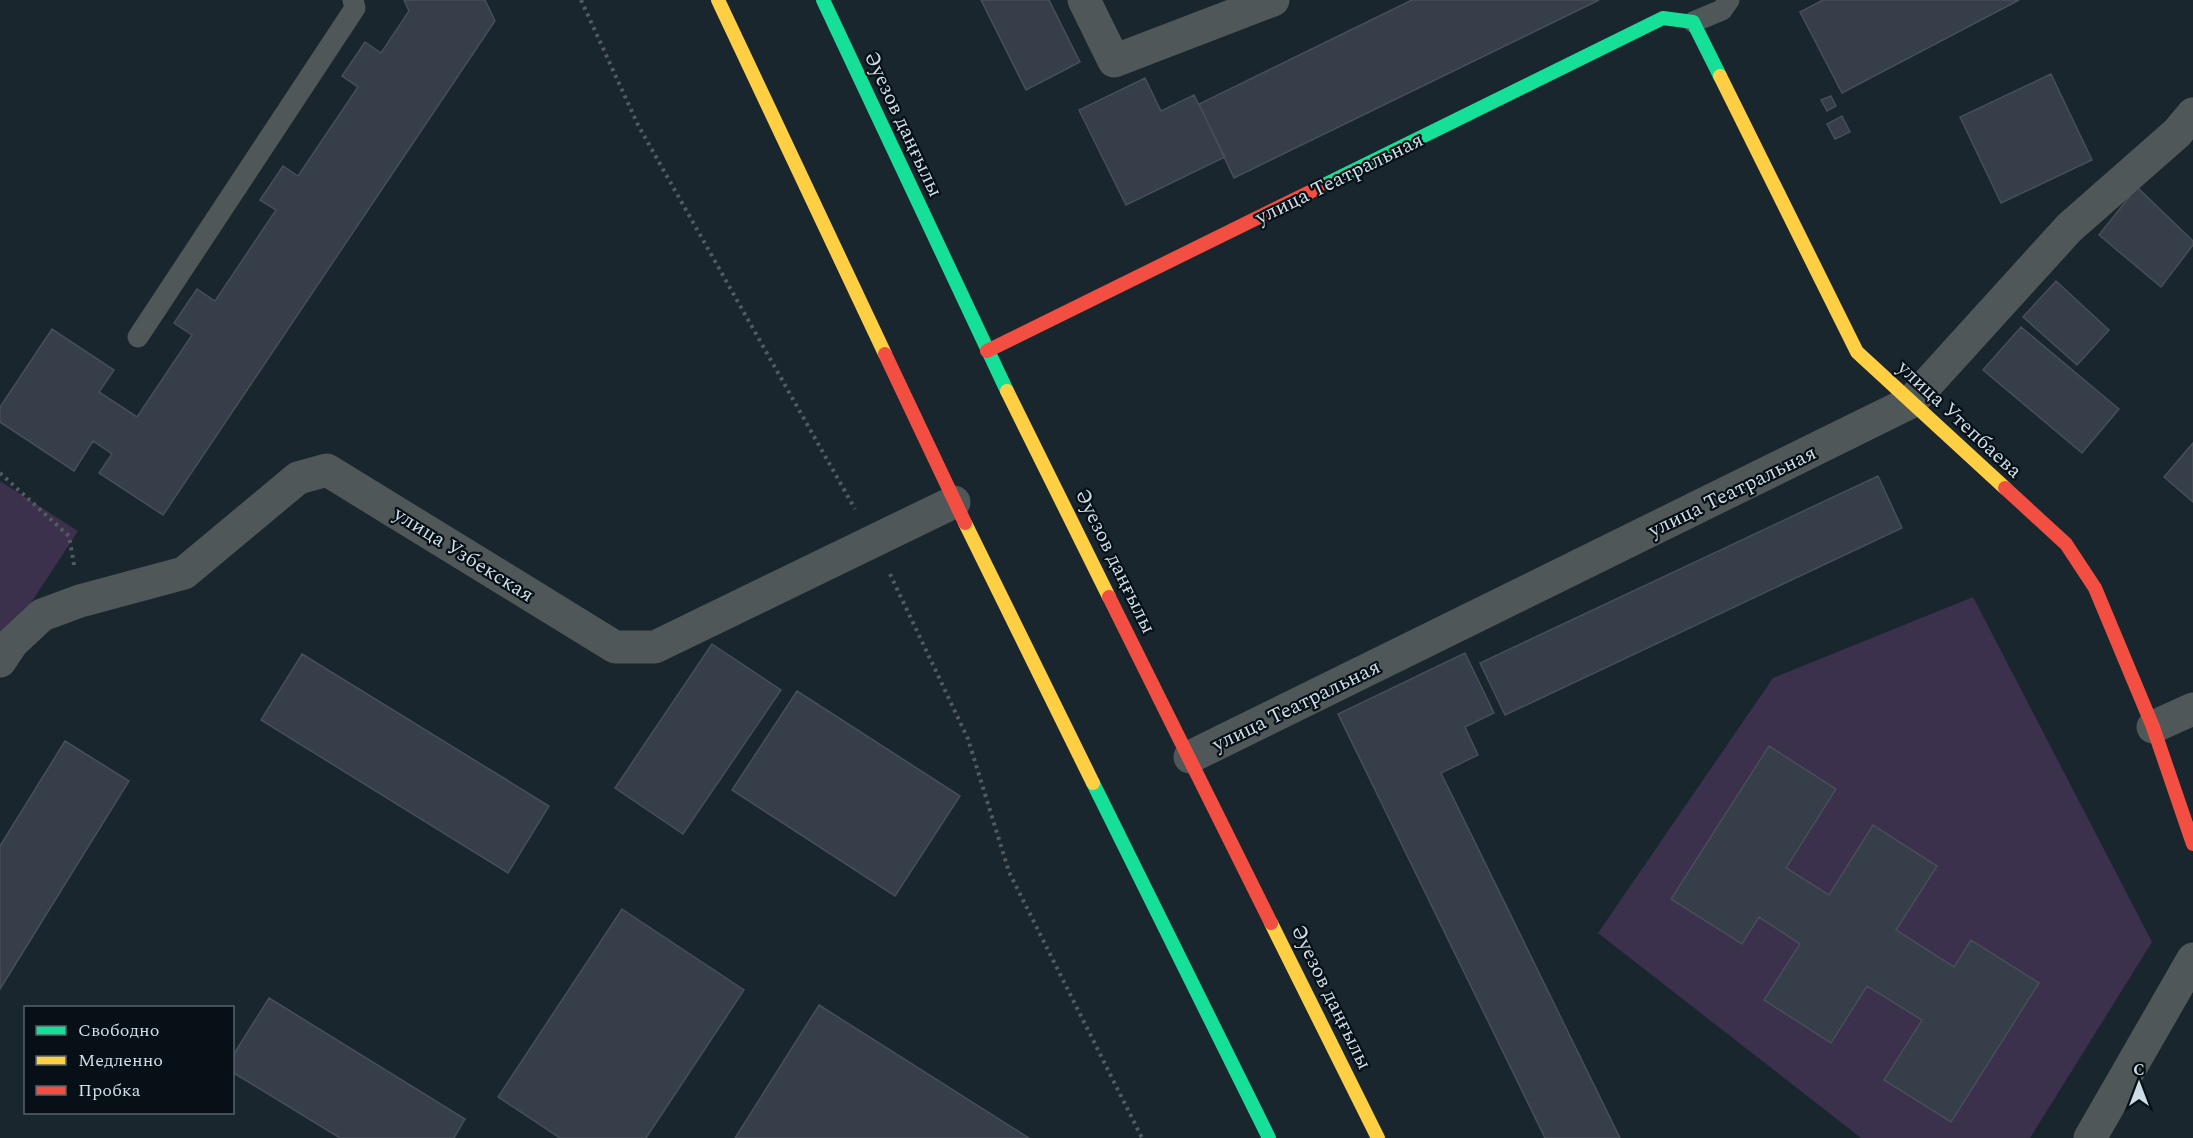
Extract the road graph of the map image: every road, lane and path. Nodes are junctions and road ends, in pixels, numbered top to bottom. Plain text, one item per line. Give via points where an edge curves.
1 (353, 0) edge
2 (718, 0) edge
3 (823, 0) edge
4 (1084, 0) edge
5 (1273, 0) edge
6 (1729, 0) edge
7 (1693, 22) junction
8 (2188, 132) edge
9 (138, 337) dead end
10 (987, 351) junction
11 (1911, 402) junction
12 (0, 473) edge
13 (954, 502) junction
14 (80, 602) junction
15 (0, 662) edge
16 (2193, 709) edge
17 (2152, 727) junction
18 (1190, 757) junction
19 (2193, 844) edge
20 (2193, 959) edge
21 (1269, 1138) edge
22 (1378, 1138) edge
23 (2090, 1138) edge

1 - 9 lane via 355,8
2 - 13 main road
3 - 10 main road, Әуезов даңғылы
4 - 5 street via 1114,61
6 - 7 lane via 1722,10
7 - 10 main road, улица Театральная via 1663,18
7 - 11 main road, улица Утепбаева via 1857,352
8 - 11 street, улица Театральная via 2069,228
10 - 18 main road, Әуезов даңғылы
11 - 17 main road, улица Утепбаева via 2066,544 2095,588
11 - 18 street, улица Театральная
12 - 14 path via 69,536
13 - 14 street, улица Узбекская via 655,647 615,647 327,470 298,478 184,573
13 - 21 main road
14 - 15 street, улица Узбекская via 42,615 12,643
16 - 17 street
17 - 19 main road, улица Утепбаева
18 - 22 main road, Әуезов даңғылы
20 - 23 street

